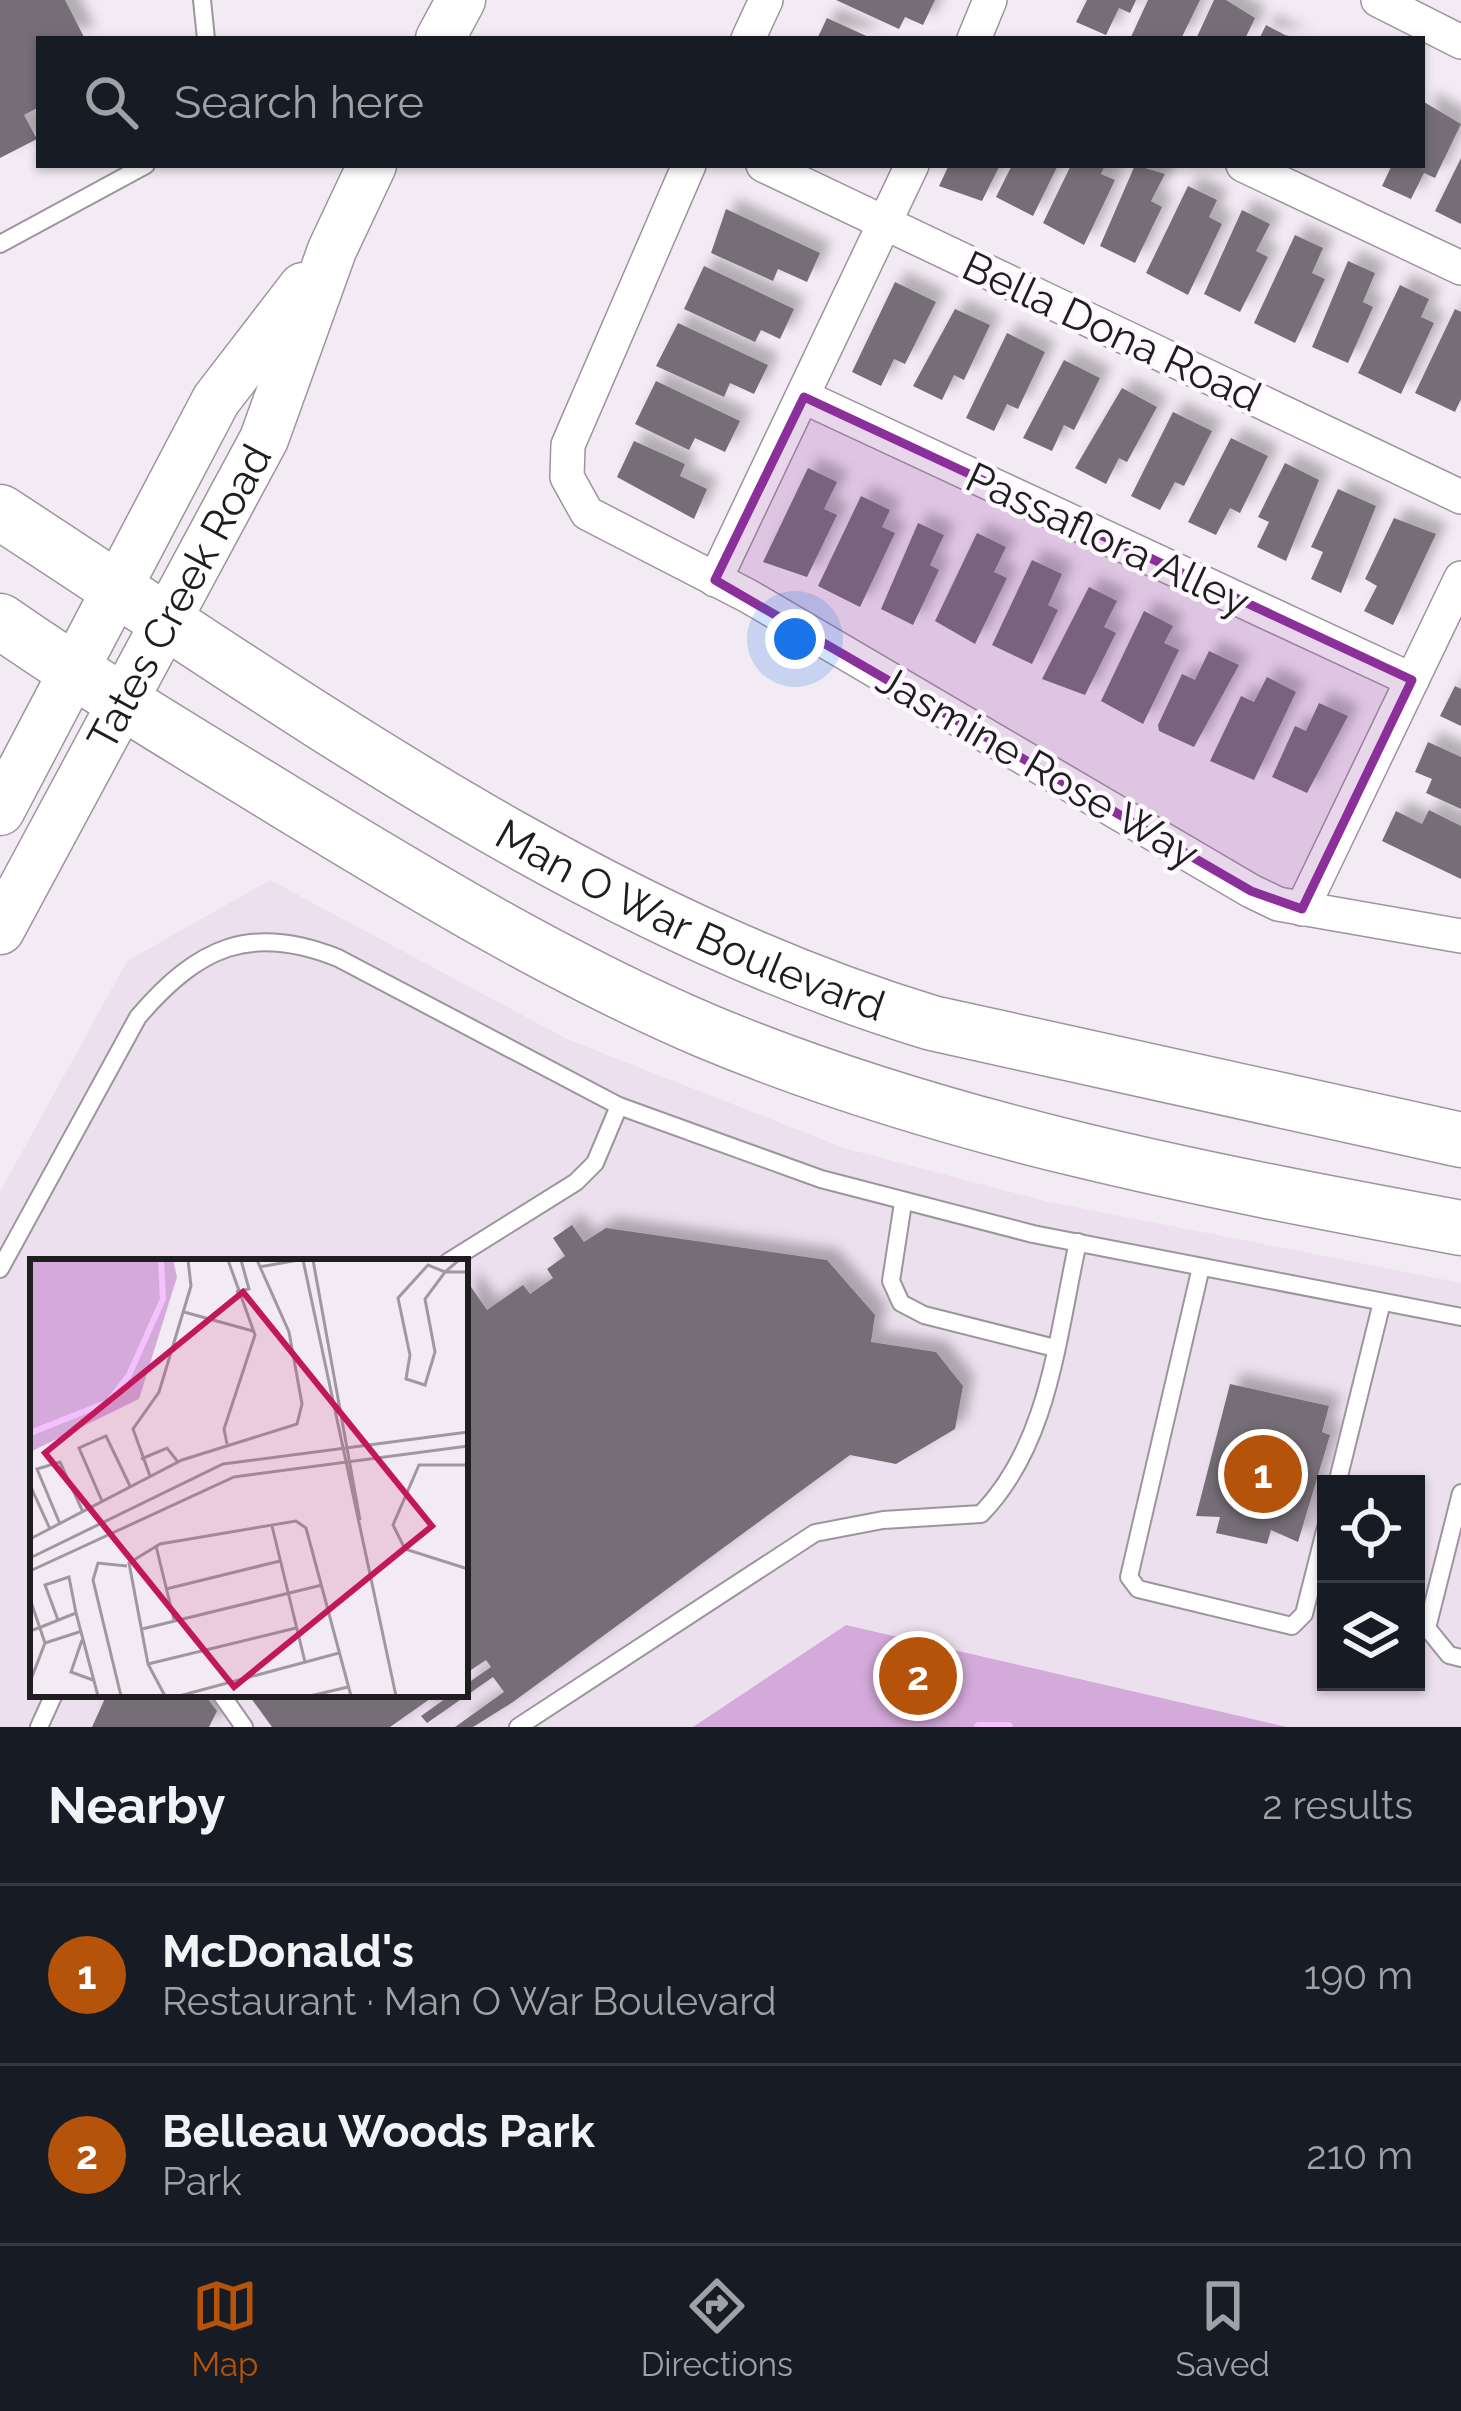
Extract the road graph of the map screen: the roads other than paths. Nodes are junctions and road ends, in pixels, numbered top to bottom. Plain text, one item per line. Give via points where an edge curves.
1 (202, 0) edge
2 (461, 0) edge
3 (766, 0) edge
4 (990, 0) edge
5 (1378, 0) edge
6 (206, 36) edge
7 (442, 36) edge
8 (749, 36) edge
9 (975, 36) edge
10 (1461, 42) edge
11 (140, 168) edge
12 (371, 168) edge
13 (688, 168) edge
14 (769, 168) edge
15 (911, 168) edge
16 (1249, 168) edge
17 (884, 223) junction
18 (0, 244) edge
19 (332, 250) junction
20 (1461, 268) edge
21 (803, 398) junction
22 (1461, 497) edge
23 (0, 512) edge
24 (1461, 578) edge
25 (715, 580) junction
26 (117, 591) junction
27 (164, 620) junction
28 (0, 621) edge
29 (73, 672) junction
30 (1412, 680) junction
31 (120, 700) junction
32 (0, 812) edge
33 (1302, 909) junction
34 (0, 930) edge
35 (1461, 936) edge
36 (619, 1106) junction
37 (1461, 1140) edge
38 (902, 1203) junction
39 (1461, 1228) edge
40 (1078, 1242) junction
41 (453, 1259) edge
42 (1201, 1267) junction
43 (0, 1269) edge
44 (1382, 1302) junction
45 (1461, 1317) edge
46 (1054, 1348) junction
47 (1338, 1475) edge
48 (1461, 1493) edge
49 (1317, 1563) edge
50 (1461, 1658) edge
51 (53, 1697) edge
52 (223, 1697) edge
53 (39, 1727) edge
54 (244, 1727) edge
55 (518, 1727) edge

1 - 6 lane
2 - 7 main road
3 - 8 street
4 - 9 street
5 - 10 street
11 - 18 lane
12 - 19 main road, Tates Creek Road
13 - 25 street, Jasmine Rose Way via 568,445 567,478 587,513
14 - 17 street, Bella Dona Road
15 - 17 street
16 - 20 street
17 - 21 street
17 - 22 street, Bella Dona Road
19 - 26 main road, Tates Creek Road via 216,400
19 - 27 main road, Tates Creek Road via 264,439
21 - 25 street
21 - 30 street, Passaflora Alley
23 - 26 main road, Man O War Boulevard
24 - 30 street
25 - 33 street, Jasmine Rose Way via 1250,891
26 - 27 main road, Man O War Boulevard
26 - 29 main road, Tates Creek Road
27 - 31 main road, Tates Creek Road
27 - 37 main road, Man O War Boulevard via 517,843 851,999 1127,1070
28 - 29 main road, Man O War Boulevard
29 - 31 main road, Man O War Boulevard
29 - 32 main road, Tates Creek Road
30 - 33 street
31 - 34 main road, Tates Creek Road
31 - 39 main road, Man O War Boulevard via 404,874 707,1031 981,1124
33 - 35 street, Jasmine Rose Way
36 - 38 lane
36 - 41 lane via 596,1163
36 - 43 lane via 338,958 297,942 236,944 166,984 138,1017
38 - 40 lane
38 - 46 lane via 891,1281 901,1303
40 - 42 lane
40 - 46 lane
42 - 44 lane
42 - 49 lane via 1129,1577 1138,1589 1292,1626 1304,1614
44 - 45 lane
44 - 47 lane
46 - 55 lane via 1030,1450 981,1514 815,1532
48 - 50 lane via 1427,1628
51 - 53 lane
52 - 54 lane

